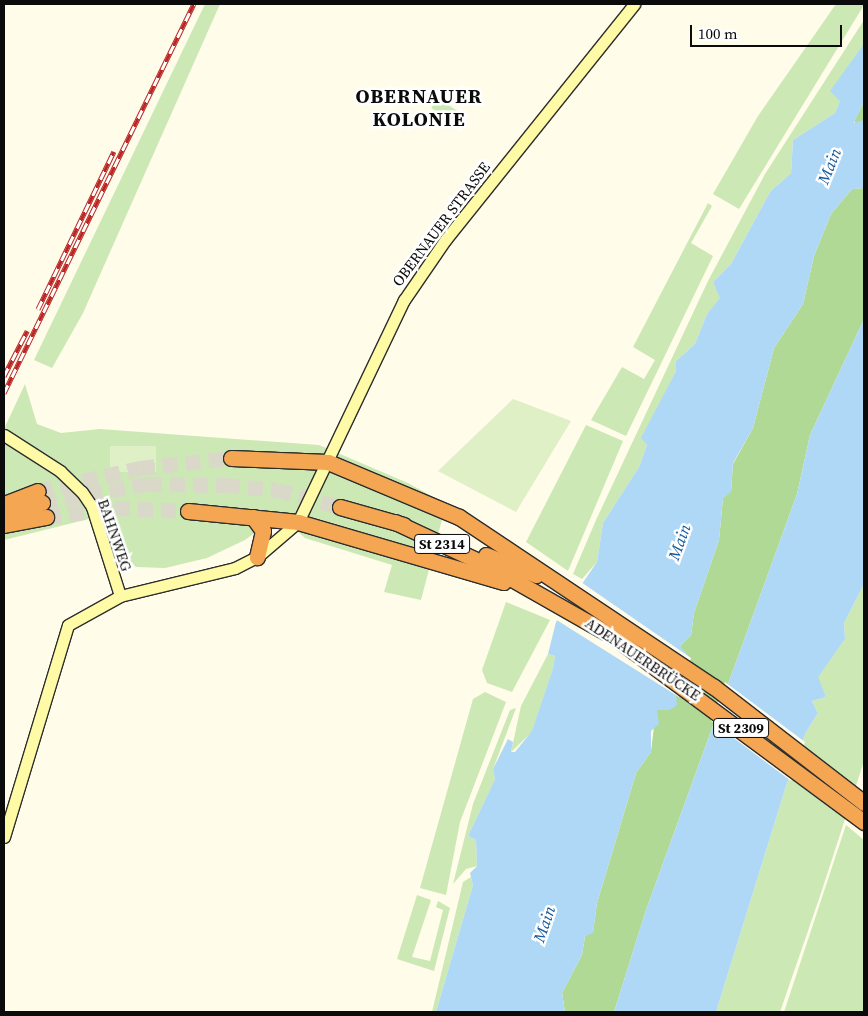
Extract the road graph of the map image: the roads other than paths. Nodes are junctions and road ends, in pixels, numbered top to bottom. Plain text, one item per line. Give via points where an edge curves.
1 (634, 4) edge
2 (5, 436) edge
3 (231, 458) tunnel mouth
4 (328, 462) junction
5 (4, 504) edge
6 (42, 504) junction
7 (340, 506) tunnel mouth
8 (188, 511) tunnel mouth
9 (4, 515) edge
10 (253, 517) junction
11 (298, 522) junction
12 (395, 522) junction
13 (4, 525) edge
14 (257, 557) junction
15 (559, 584) junction
16 (538, 593) junction
17 (120, 596) junction
18 (864, 803) edge
19 (864, 822) edge
20 (4, 837) edge

1 - 4 street, OBERNAUER STRASSE via 422,272 377,353
2 - 17 street, BAHNWEG via 60,471 82,492 92,507
3 - 4 highway
4 - 11 street, OBERNAUER STRASSE
4 - 15 highway via 378,480 489,534
5 - 6 highway
6 - 9 highway
6 - 13 highway
7 - 12 highway, St 2314
8 - 10 highway
10 - 11 highway
10 - 14 highway via 263,531
11 - 14 street, OBERNAUER STRASSE via 282,539
11 - 16 highway, St 2309
12 - 15 highway, St 2314 via 430,532
12 - 16 highway, St 2314
14 - 17 street, OBERNAUER STRASSE via 218,574
15 - 18 highway, ADENAUERBRÜCKE via 649,643
16 - 19 highway, ADENAUERBRÜCKE / St 2309 via 630,648
17 - 20 street, OBERNAUER STRASSE via 68,625

